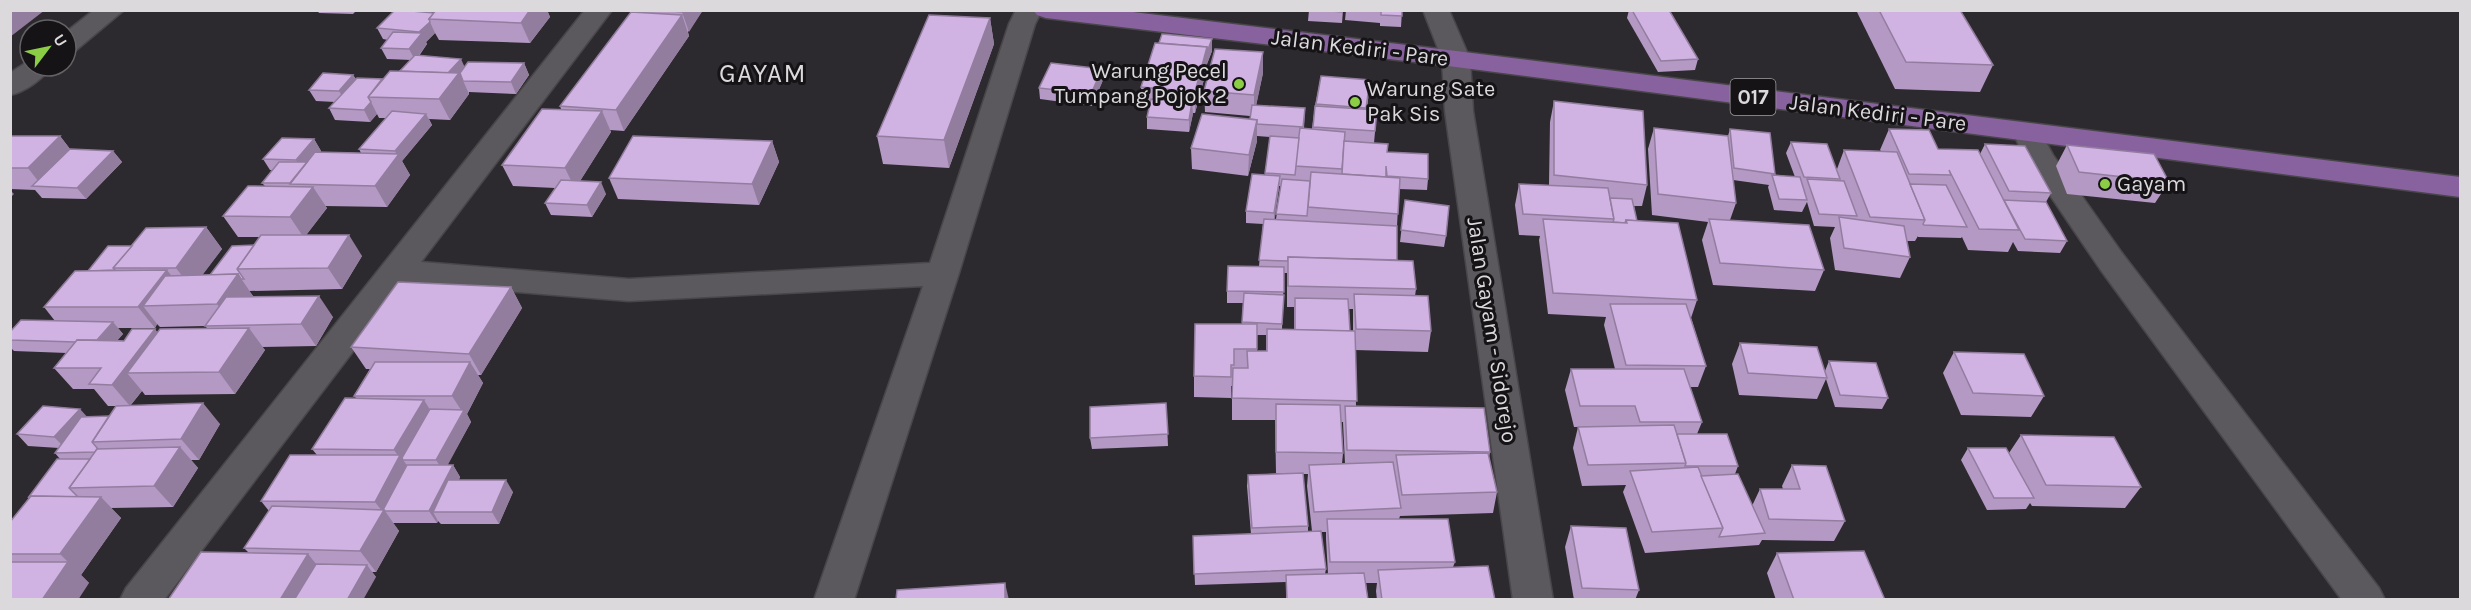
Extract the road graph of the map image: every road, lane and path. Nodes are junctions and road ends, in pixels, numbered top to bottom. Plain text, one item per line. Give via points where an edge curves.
1 (111, 10) edge
2 (599, 10) edge
3 (1029, 10) edge
4 (1046, 10) edge
5 (1436, 10) edge
6 (78, 36) edge
7 (1456, 59) junction
8 (2027, 132) junction
9 (2460, 187) edge
10 (395, 271) junction
11 (943, 273) junction
12 (140, 600) edge
13 (834, 600) edge
14 (1533, 600) edge
15 (2365, 600) edge

1 - 6 street
2 - 10 street
3 - 11 street
4 - 7 main road, Jalan Kediri - Pare / 017
5 - 7 street, Jalan Gayam - Sidorejo
7 - 8 main road, Jalan Kediri - Pare / 017
7 - 14 street, Jalan Gayam - Sidorejo via 1459,111
8 - 9 main road, Jalan Kediri - Pare / 017
8 - 15 street via 2039,157 2111,261
10 - 11 street via 629,290
10 - 12 street
11 - 13 street

